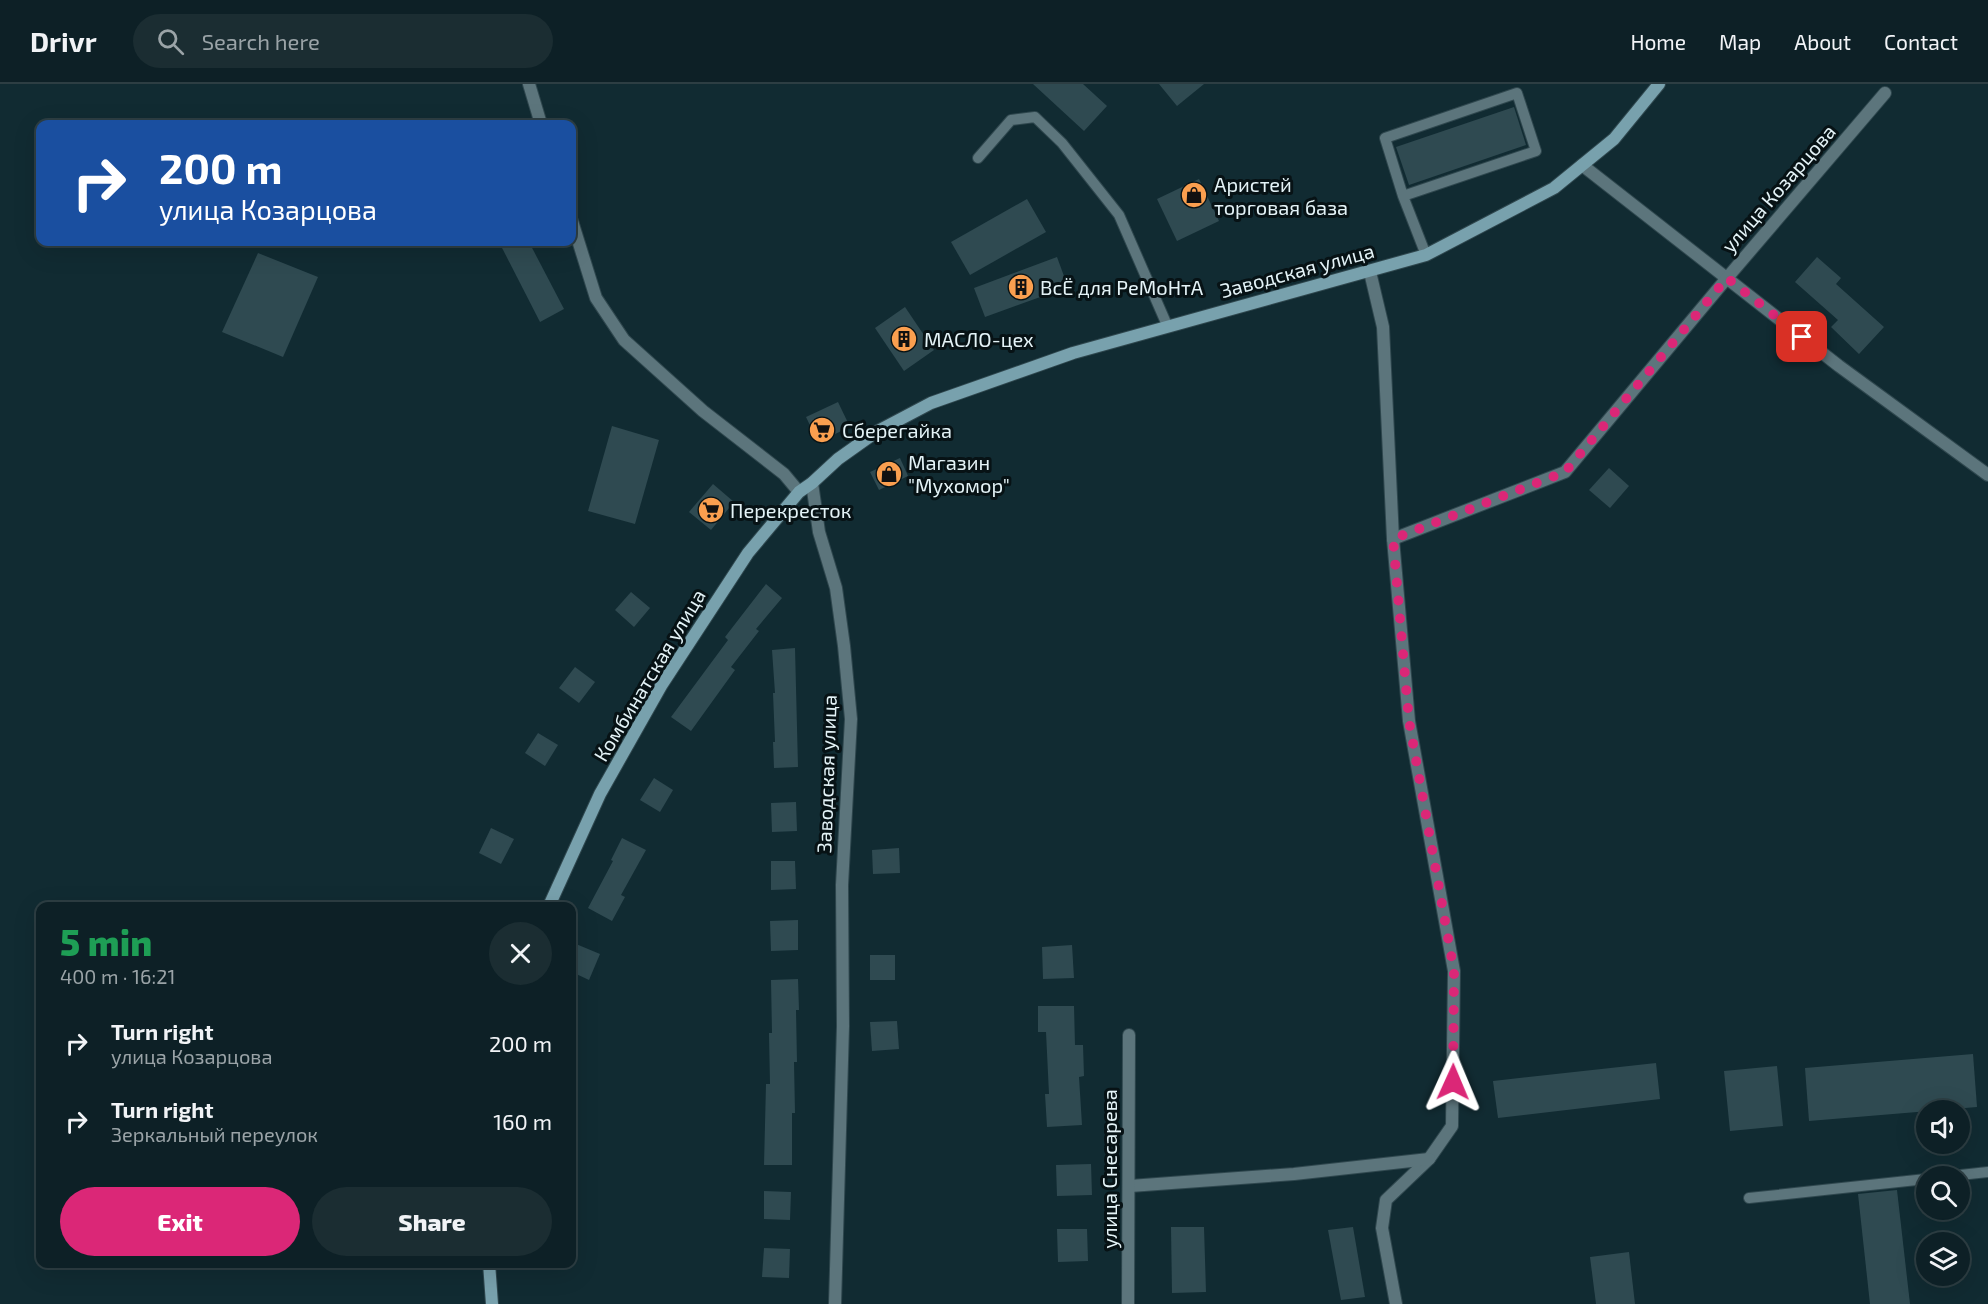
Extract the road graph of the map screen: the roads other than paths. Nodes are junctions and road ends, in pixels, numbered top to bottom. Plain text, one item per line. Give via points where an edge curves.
1 (529, 84) edge
2 (1659, 84) edge
3 (1885, 93) dead end
4 (540, 120) edge
5 (978, 158) dead end
6 (1582, 165) junction
7 (1403, 196) junction
8 (576, 234) edge
9 (1426, 255) junction
10 (1370, 272) junction
11 (1727, 278) junction
12 (1167, 326) junction
13 (1988, 475) edge
14 (812, 483) junction
15 (799, 492) junction
16 (1393, 539) junction
17 (551, 902) edge
18 (1129, 1035) dead end
19 (1429, 1159) junction
20 (1988, 1172) edge
21 (1970, 1174) edge
22 (1916, 1180) edge
23 (1130, 1186) junction
24 (1749, 1198) dead end
25 (489, 1268) edge
26 (492, 1304) edge
27 (835, 1304) edge
28 (1128, 1304) edge
29 (1396, 1304) edge

1 - 4 street
2 - 6 main road, Заводская улица via 1614,140
3 - 11 street, улица Козарцова
5 - 12 lane via 1011,120 1035,117 1062,143 1119,215
6 - 9 main road, Заводская улица via 1554,188
6 - 11 street
7 - 7 lane via 1385,138 1517,93 1536,151
7 - 9 lane
8 - 15 street via 596,298 624,340 703,411 784,474
9 - 10 main road, Заводская улица
10 - 12 main road, Заводская улица
10 - 16 street via 1383,327
11 - 13 street
11 - 16 street, улица Козарцова via 1565,472
12 - 14 main road, Заводская улица via 1072,353 931,403 876,432
14 - 15 main road, Комбинатская улица
14 - 27 street, Заводская улица via 819,532 836,588 851,719 842,885 843,1026
15 - 17 main road, Комбинатская улица via 748,553 661,687 600,794
16 - 19 street via 1409,721 1454,971 1452,1126
18 - 23 street, улица Снесарева
19 - 23 street
19 - 29 street via 1386,1200 1382,1228
20 - 21 lane
22 - 24 lane
23 - 28 street, улица Снесарева
25 - 26 main road

